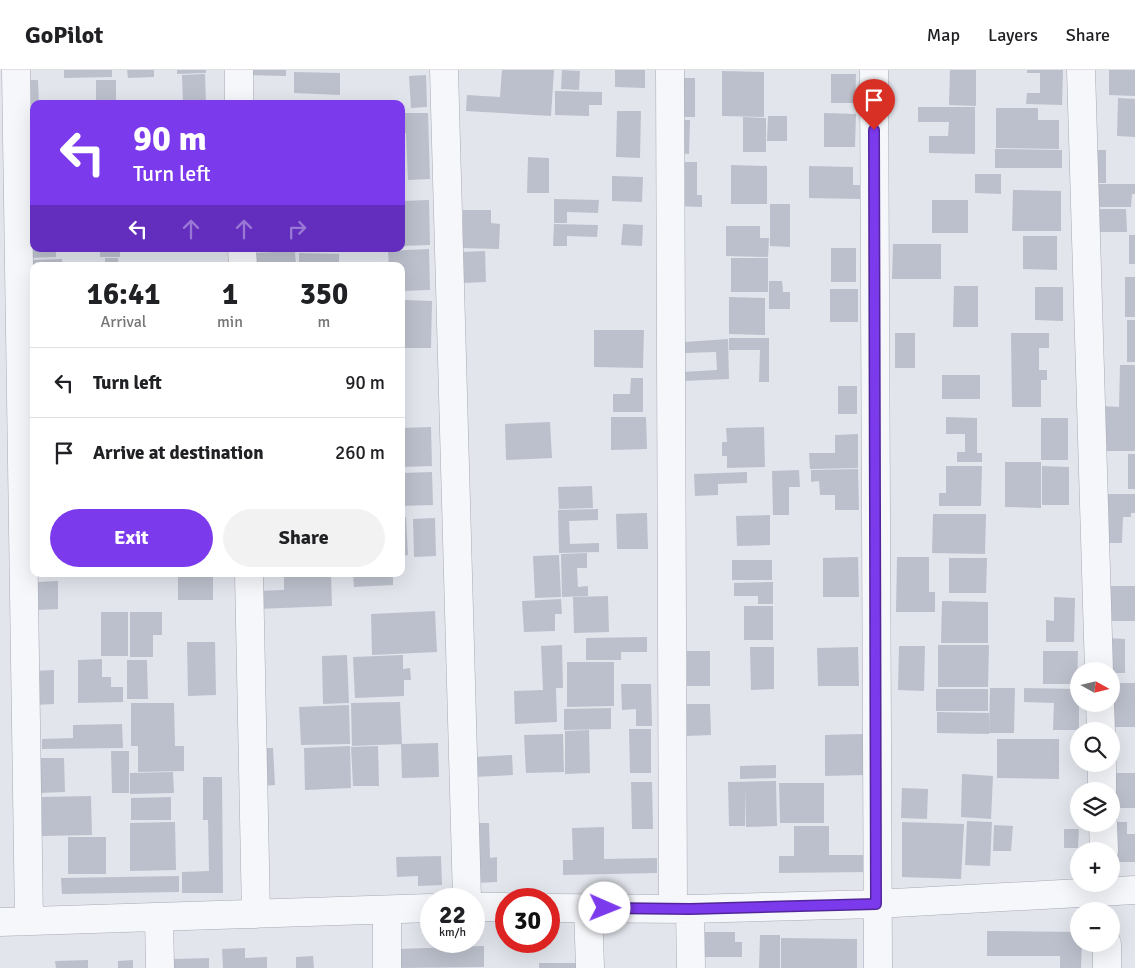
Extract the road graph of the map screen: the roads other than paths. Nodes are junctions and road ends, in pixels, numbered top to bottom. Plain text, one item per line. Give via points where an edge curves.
1 (16, 70) edge
2 (239, 70) edge
3 (444, 70) edge
4 (670, 70) edge
5 (874, 70) edge
6 (1081, 70) edge
7 (239, 100) edge
8 (249, 577) edge
9 (1099, 662) edge
10 (467, 888) edge
11 (1135, 890) edge
12 (1106, 896) edge
13 (876, 904) junction
14 (420, 908) edge
15 (560, 908) edge
16 (588, 908) junction
17 (681, 909) junction
18 (386, 910) junction
19 (256, 914) junction
20 (159, 917) junction
21 (30, 921) junction
22 (0, 922) edge
23 (1107, 952) edge
24 (160, 968) edge
25 (387, 968) edge
26 (590, 968) edge
27 (691, 968) edge
28 (878, 968) edge
29 (1107, 968) edge

1 - 21 street
2 - 7 street
3 - 10 street
4 - 17 street
5 - 13 street
6 - 9 street
8 - 19 street
11 - 12 street
12 - 13 street
13 - 17 street
13 - 28 street
14 - 18 street
15 - 16 street
16 - 17 street
16 - 26 street
17 - 27 street
18 - 19 street
18 - 25 street
19 - 20 street
20 - 21 street
20 - 24 street
21 - 22 street
23 - 29 street

